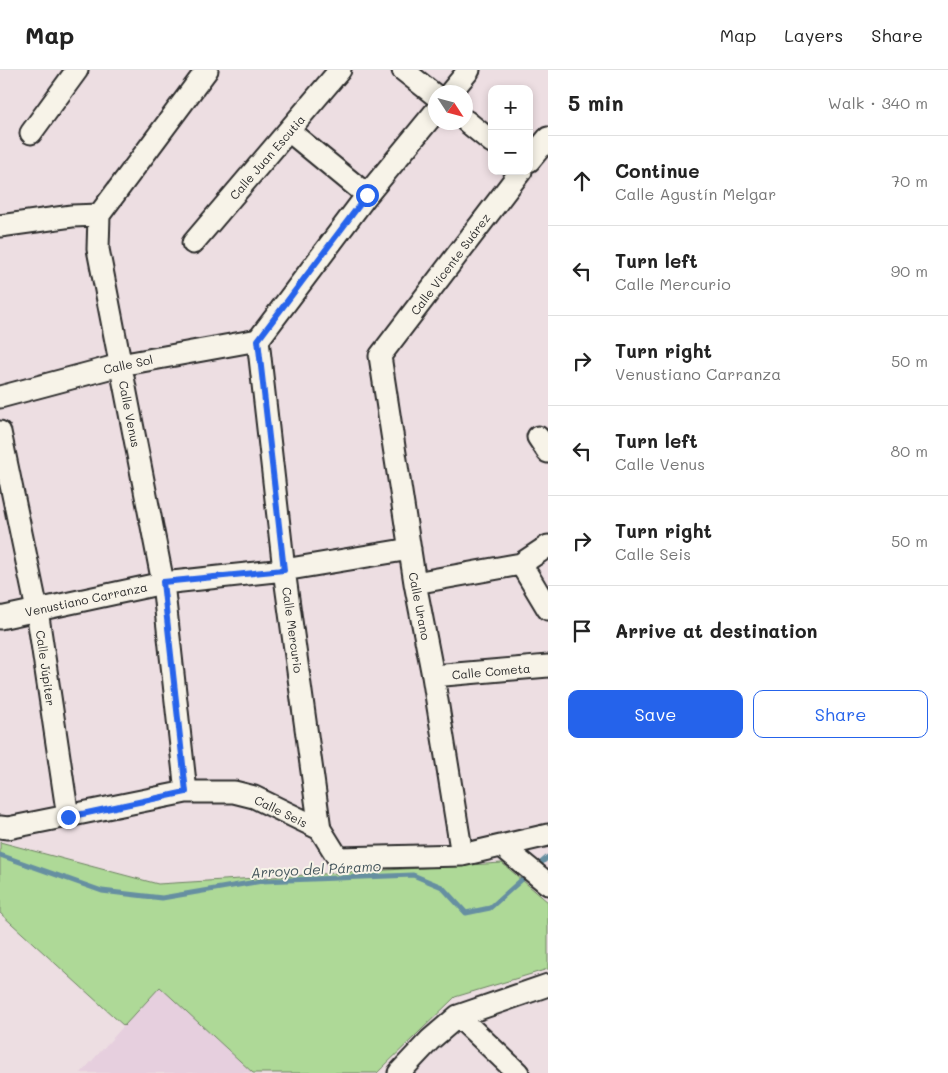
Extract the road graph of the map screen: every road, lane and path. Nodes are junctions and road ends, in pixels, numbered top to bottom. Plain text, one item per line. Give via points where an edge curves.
1 (77, 70) edge
2 (207, 70) edge
3 (340, 70) edge
4 (403, 70) edge
5 (469, 70) edge
6 (457, 85) edge
7 (428, 90) edge
8 (428, 121) edge
9 (473, 127) edge
10 (289, 131) junction
11 (31, 133) dead end
12 (548, 138) edge
13 (488, 139) edge
14 (533, 155) edge
15 (517, 175) edge
16 (367, 195) junction
17 (100, 215) junction
18 (0, 226) edge
19 (193, 243) dead end
20 (258, 340) junction
21 (380, 356) joint
22 (120, 365) junction
23 (0, 397) edge
24 (0, 432) edge
25 (548, 546) edge
26 (410, 549) junction
27 (521, 564) junction
28 (284, 570) junction
29 (163, 582) junction
30 (415, 583) junction
31 (548, 609) edge
32 (37, 610) junction
33 (0, 618) edge
34 (548, 666) edge
35 (433, 676) junction
36 (186, 792) junction
37 (68, 817) junction
38 (0, 827) edge
39 (320, 829) junction
40 (548, 835) edge
41 (508, 851) junction
42 (462, 855) junction
43 (548, 884) edge
44 (548, 985) edge
45 (458, 1016) junction
46 (399, 1073) edge
47 (518, 1073) edge

1 - 11 street
2 - 17 street
3 - 10 street, Calle Juan Escutia
4 - 7 street
5 - 6 street
8 - 16 street
9 - 13 street
10 - 16 street
10 - 19 street, Calle Juan Escutia
12 - 14 street
15 - 21 street, Calle Vicente Suárez
16 - 20 street
17 - 18 street
17 - 22 street, Calle Venus via 98,249
20 - 22 street, Calle Sol
20 - 28 street, Calle Mercurio
21 - 26 street, Calle Urano
22 - 23 street, Calle Sol
22 - 29 street, Calle Venus
24 - 32 street, Calle Júpiter
25 - 27 street
26 - 28 street, Venustiano Carranza
26 - 30 street, Calle Urano
27 - 30 street
27 - 31 street
28 - 29 street, Venustiano Carranza
28 - 39 street, Calle Mercurio
29 - 32 street, Venustiano Carranza
29 - 36 street, Calle Venus
30 - 35 street, Calle Urano
32 - 33 street, Venustiano Carranza
32 - 37 street, Calle Júpiter
34 - 35 street, Calle Cometa
35 - 42 street, Calle Urano
36 - 37 street, Calle Seis
36 - 39 street, Calle Seis via 254,797
37 - 38 street, Calle Seis
39 - 42 street, Calle Seis via 338,858
40 - 41 street, Calle Seis
41 - 42 street, Calle Seis
41 - 43 street
44 - 45 street
45 - 46 street
45 - 47 street

